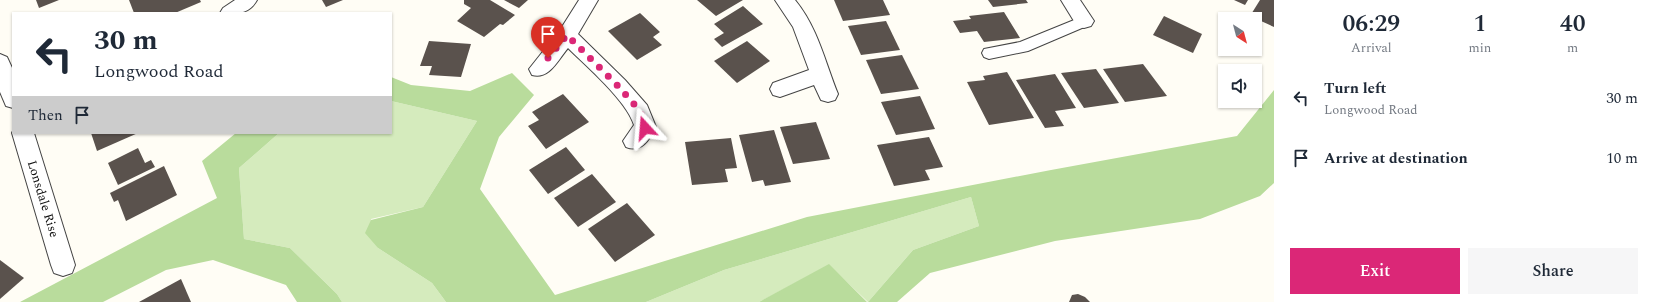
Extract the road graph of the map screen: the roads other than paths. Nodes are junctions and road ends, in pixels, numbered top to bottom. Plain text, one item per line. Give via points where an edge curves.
1 (248, 0) edge
2 (589, 0) edge
3 (784, 0) edge
4 (1070, 0) edge
5 (231, 12) edge
6 (1084, 21) joint
7 (567, 35) junction
8 (989, 53) dead end
9 (0, 62) edge
10 (539, 70) dead end
11 (819, 75) junction
12 (780, 89) dead end
13 (828, 94) dead end
14 (12, 97) edge
15 (23, 134) edge
16 (634, 141) dead end
17 (63, 265) dead end

1 - 5 street
2 - 7 street
3 - 11 street via 798,18 810,44
4 - 6 street
6 - 8 lane via 1023,47
7 - 10 street
7 - 16 street via 640,111 645,128
9 - 14 street
11 - 12 street
11 - 13 street
15 - 17 street, Lonsdale Rise

